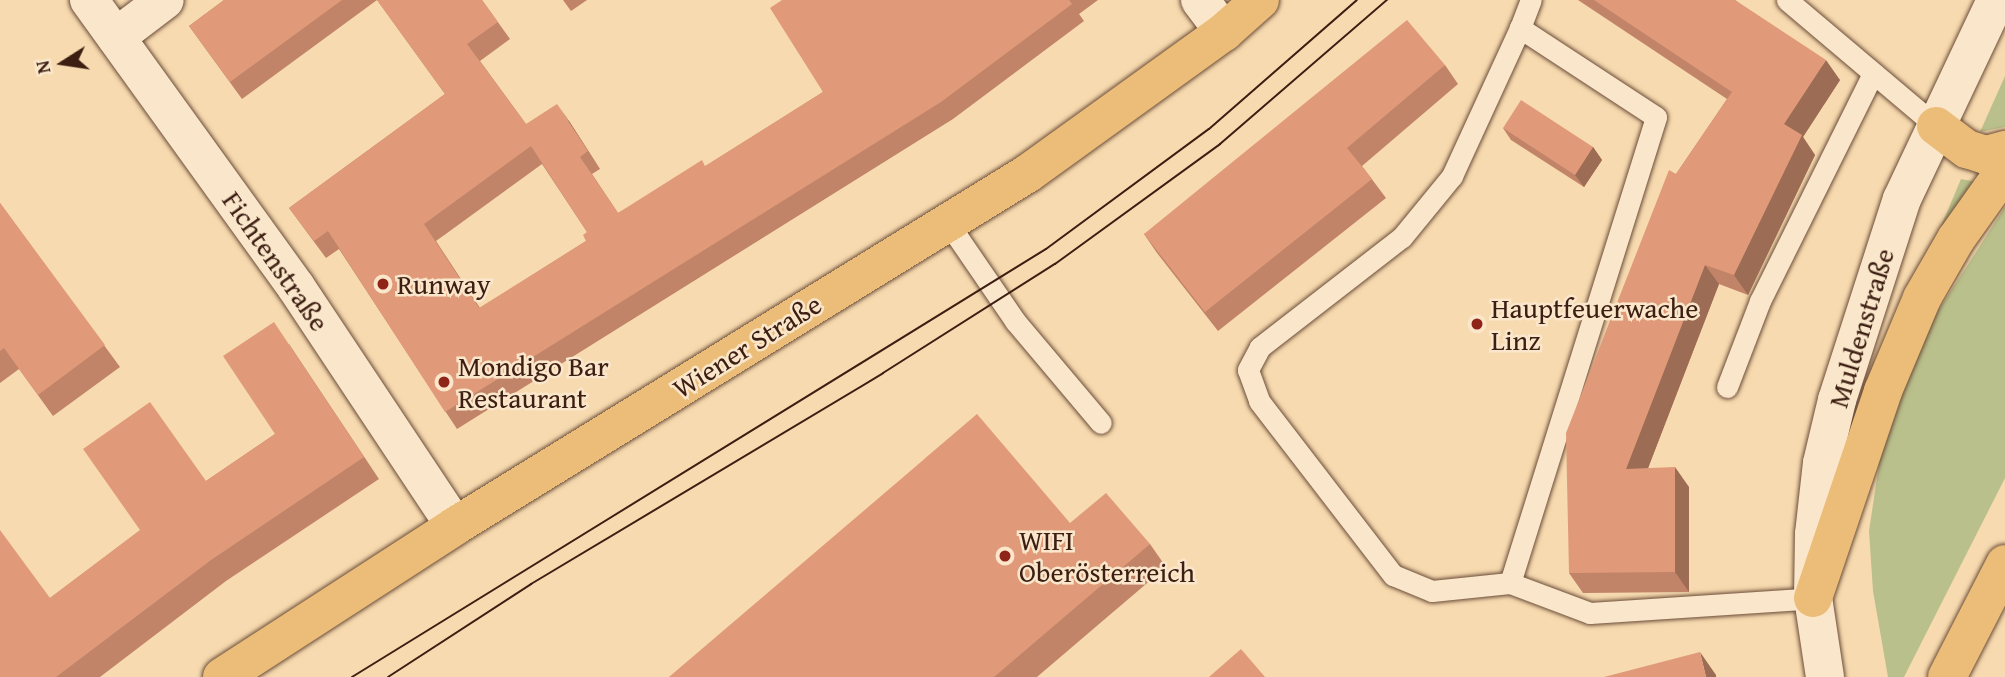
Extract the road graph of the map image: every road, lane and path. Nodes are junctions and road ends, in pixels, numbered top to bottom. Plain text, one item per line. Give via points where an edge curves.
1 (89, 0) edge
2 (165, 0) edge
3 (1200, 0) edge
4 (1260, 0) edge
5 (1531, 0) edge
6 (1787, 0) edge
7 (1996, 0) edge
8 (1520, 28) junction
9 (1224, 32) junction
10 (116, 37) junction
11 (1872, 73) junction
12 (1936, 126) junction
13 (2005, 150) edge
14 (2005, 170) edge
15 (948, 223) junction
16 (1727, 387) dead end
17 (1101, 423) dead end
18 (455, 526) junction
19 (2005, 564) edge
20 (1510, 583) junction
21 (1813, 598) junction
22 (222, 677) edge
23 (1825, 677) edge
24 (1947, 677) edge

1 - 10 street, Fichtenstraße
2 - 10 street
3 - 9 street
4 - 9 main road, Wiener Straße
5 - 8 lane
6 - 11 lane
7 - 12 street, Muldenstraße
8 - 20 lane via 1656,117
8 - 20 lane via 1451,176 1402,237 1260,347 1248,370 1259,401 1393,575 1432,591
9 - 15 main road, Wiener Straße via 1027,174
10 - 18 street, Fichtenstraße via 296,287
11 - 12 lane
11 - 16 lane via 1760,301
12 - 13 main road via 1967,149 1986,155
12 - 21 street, Muldenstraße via 1902,199 1837,400 1816,510
14 - 21 main road via 1956,239 1922,299 1883,391
15 - 17 lane via 1015,321
15 - 18 main road, Wiener Straße
18 - 22 main road, Wiener Straße
19 - 24 main road
20 - 21 lane via 1590,613
21 - 23 street, Muldenstraße

